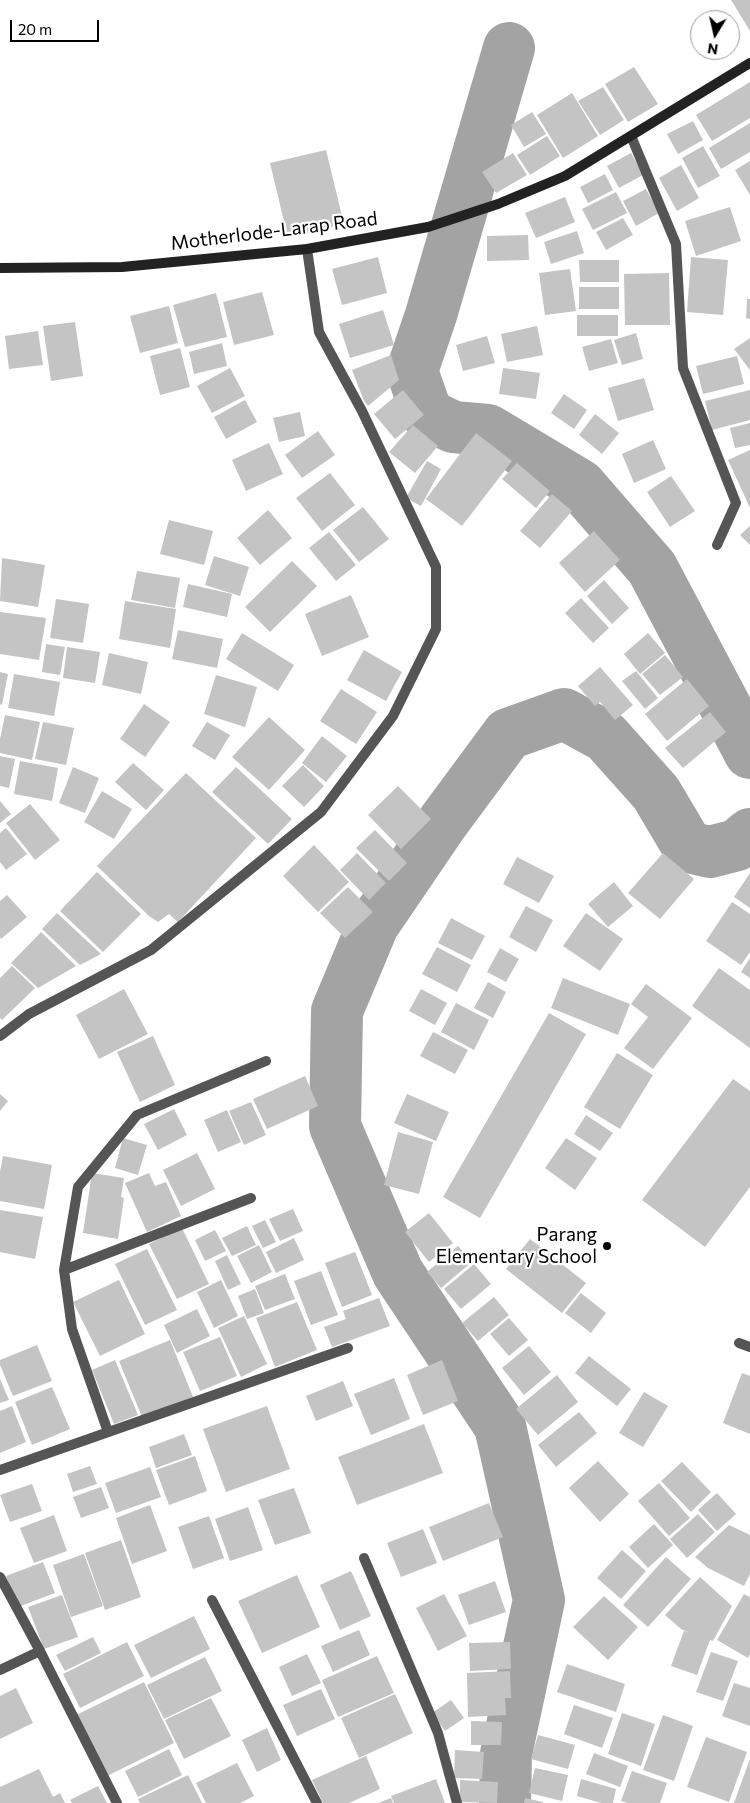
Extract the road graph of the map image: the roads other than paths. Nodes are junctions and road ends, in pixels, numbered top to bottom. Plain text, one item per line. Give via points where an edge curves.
1 (750, 63) edge
2 (631, 136) junction
3 (308, 249) junction
4 (0, 268) edge
5 (717, 545) dead end
6 (0, 1036) edge
7 (266, 1061) dead end
8 (251, 1198) dead end
9 (64, 1270) junction
10 (739, 1343) dead end
11 (750, 1347) edge
12 (348, 1348) dead end
13 (108, 1432) junction
14 (0, 1470) edge
15 (364, 1558) dead end
16 (0, 1577) edge
17 (212, 1600) dead end
18 (40, 1651) junction
19 (0, 1670) edge
20 (117, 1803) edge
21 (317, 1803) edge
22 (457, 1803) edge

1 - 2 street, Motherlode-Larap Road
2 - 3 street, Motherlode-Larap Road via 564,176 498,204 428,227
2 - 5 street via 676,244 684,368 736,503
3 - 4 street, Motherlode-Larap Road via 122,267
3 - 6 street via 319,332 362,411 436,567 436,629 394,716 321,812 151,950 29,1014
7 - 9 street via 137,1115 78,1187
8 - 9 street
9 - 13 street via 72,1329
10 - 11 street
12 - 13 street
13 - 14 street
15 - 22 street via 438,1734
16 - 18 street
17 - 21 street
18 - 19 street
18 - 20 street

